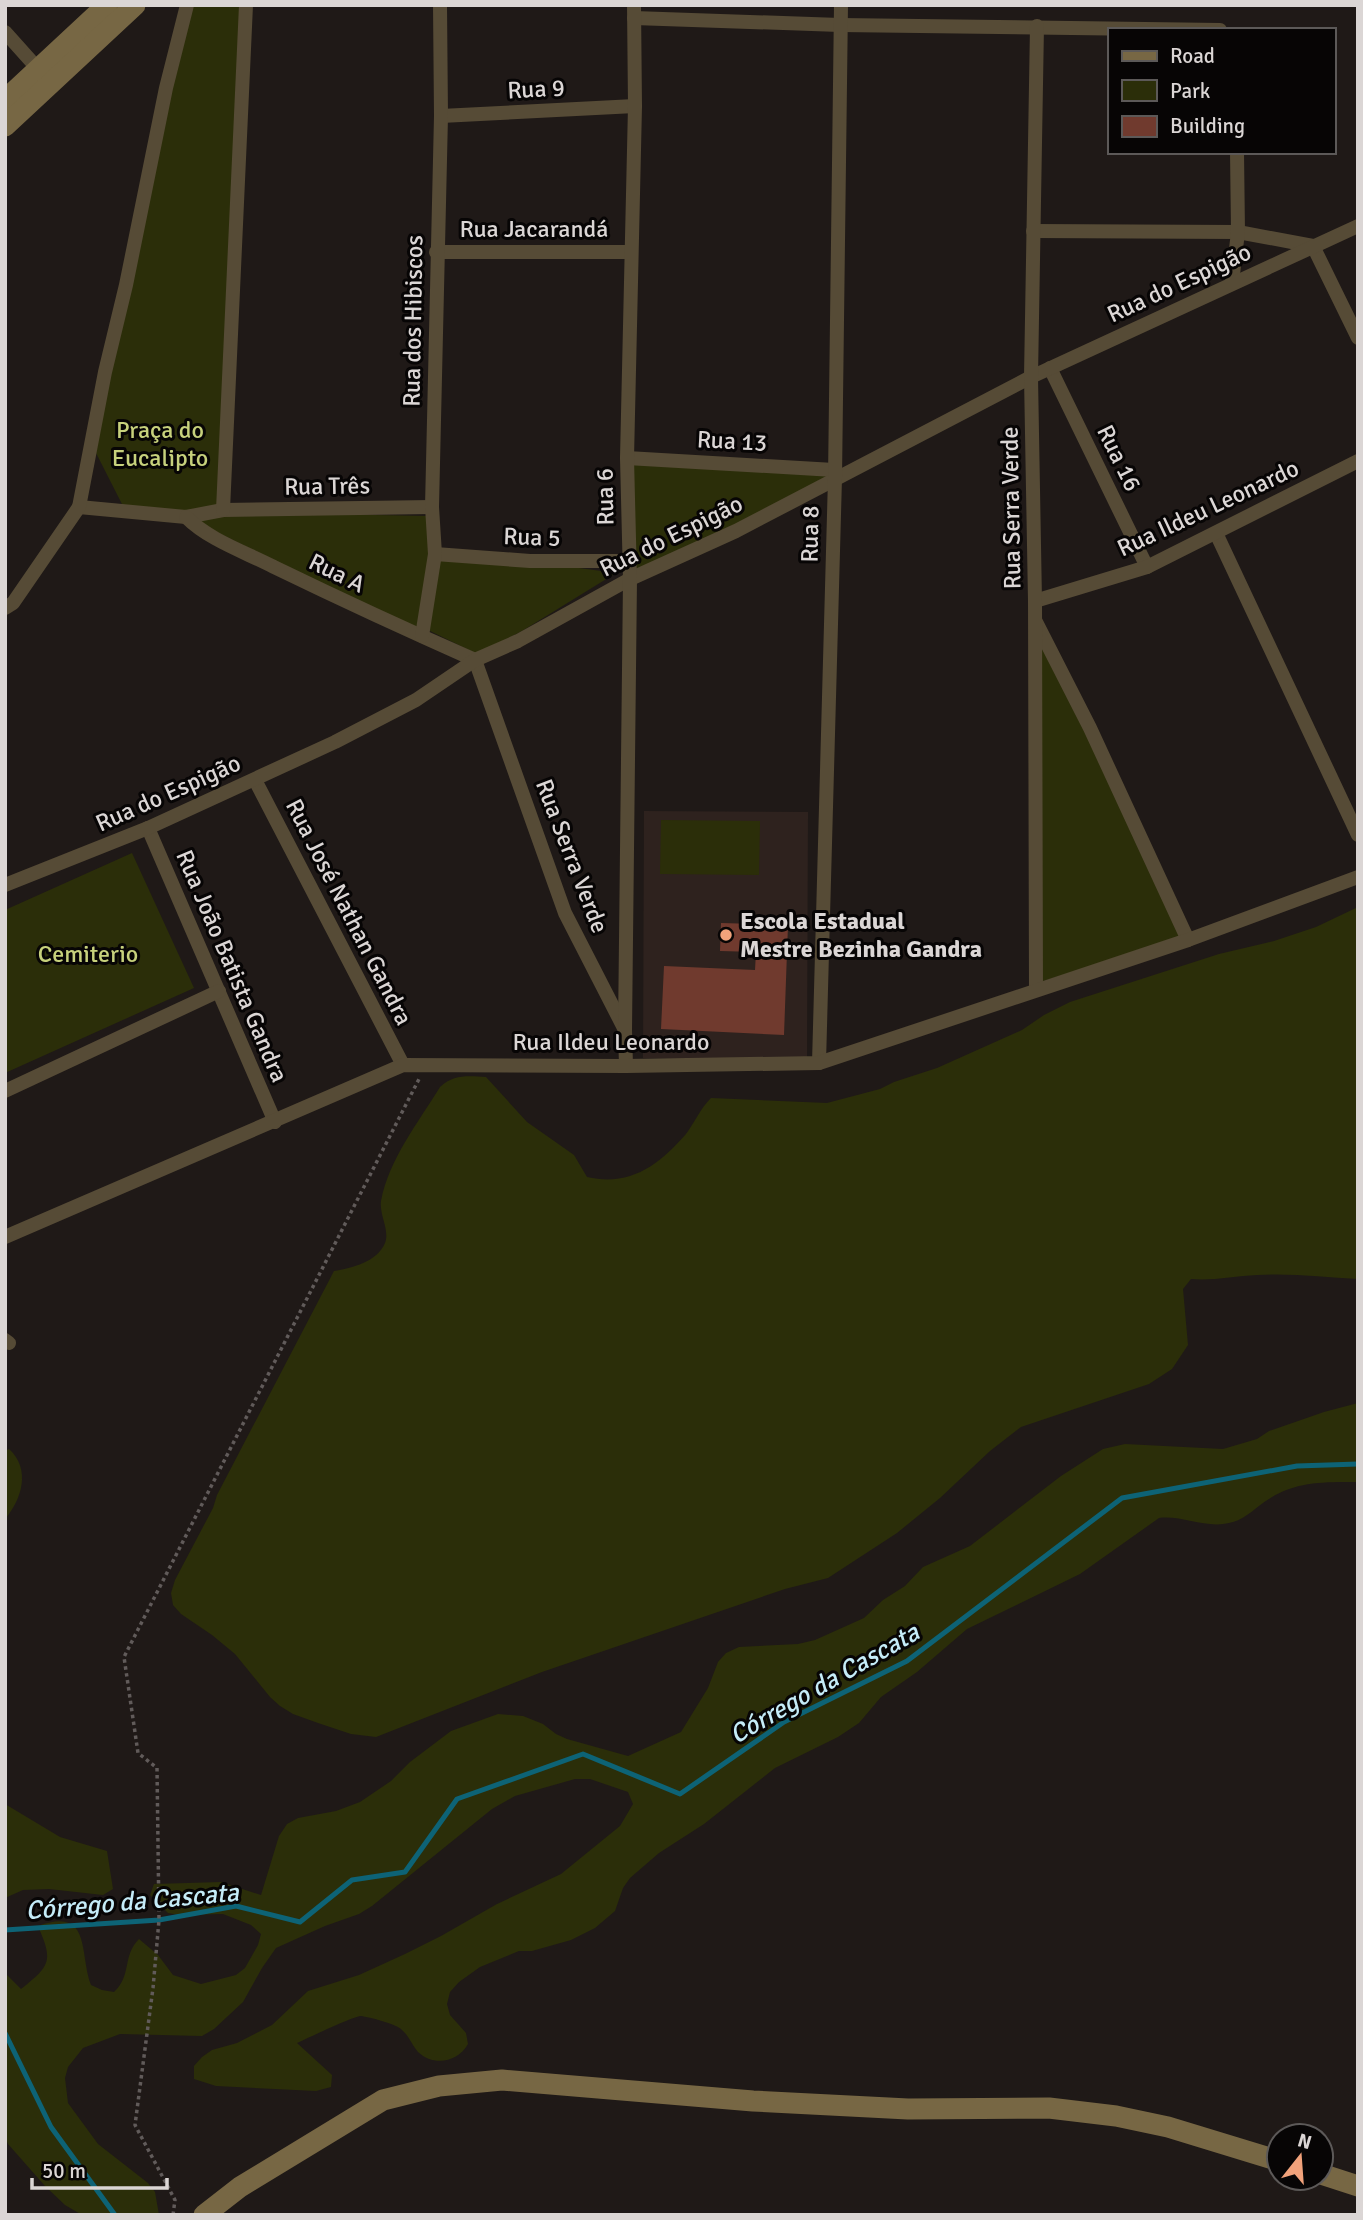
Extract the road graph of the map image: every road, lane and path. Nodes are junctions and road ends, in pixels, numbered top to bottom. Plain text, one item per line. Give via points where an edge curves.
1 (107, 5) edge
2 (135, 5) edge
3 (187, 5) edge
4 (246, 5) edge
5 (440, 5) edge
6 (841, 5) edge
7 (634, 12) edge
8 (840, 25) junction
9 (1037, 26) junction
10 (1128, 28) edge
11 (5, 32) edge
12 (39, 70) junction
13 (5, 100) edge
14 (635, 106) junction
15 (441, 116) junction
16 (5, 126) edge
17 (1237, 154) edge
18 (1358, 226) edge
19 (1033, 231) junction
20 (1238, 232) junction
21 (1313, 246) junction
22 (436, 252) junction
23 (631, 252) junction
24 (1232, 284) junction
25 (1358, 338) edge
26 (1050, 368) junction
27 (1031, 377) junction
28 (627, 458) junction
29 (1358, 461) edge
30 (834, 474) junction
31 (79, 507) junction
32 (432, 507) junction
33 (223, 510) junction
34 (186, 517) junction
35 (1216, 533) junction
36 (435, 554) junction
37 (628, 561) junction
38 (1147, 567) junction
39 (630, 579) junction
40 (1035, 601) junction
41 (5, 608) edge
42 (1035, 619) junction
43 (422, 636) junction
44 (475, 660) junction
45 (255, 779) junction
46 (148, 828) junction
47 (1358, 835) edge
48 (1358, 877) edge
49 (5, 885) edge
50 (1188, 940) junction
51 (1036, 989) junction
52 (219, 991) junction
53 (625, 1030) junction
54 (819, 1063) junction
55 (402, 1065) junction
56 (427, 1065) junction
57 (626, 1066) junction
58 (5, 1090) edge
59 (275, 1122) junction
60 (5, 1237) edge
61 (1265, 2157) edge
62 (1335, 2179) edge
63 (1358, 2186) edge
64 (173, 2215) edge
65 (204, 2215) edge

1 - 12 street
2 - 16 street
3 - 31 street
4 - 33 street
5 - 15 street, Rua dos Hibiscos
6 - 8 street, Rua 8
7 - 8 street
7 - 14 street, Rua 6
8 - 9 street
8 - 30 street, Rua 8
9 - 10 street
9 - 19 street, Rua Serra Verde
11 - 12 street
12 - 13 street
14 - 15 street, Rua 9
14 - 23 street, Rua 6
15 - 22 street, Rua dos Hibiscos
17 - 20 street
18 - 21 street, Rua do Espigão
19 - 20 street
19 - 27 street, Rua Serra Verde
20 - 21 street
20 - 24 street
21 - 24 street, Rua do Espigão
21 - 25 street
22 - 23 street, Rua Jacarandá
22 - 32 street, Rua dos Hibiscos
23 - 28 street, Rua 6
24 - 26 street, Rua do Espigão
26 - 27 street, Rua do Espigão
26 - 38 street, Rua 16
27 - 30 street, Rua do Espigão
27 - 40 street, Rua Serra Verde
28 - 30 street, Rua 13
28 - 37 street, Rua 6
29 - 35 street, Rua Ildeu Leonardo
30 - 39 street, Rua do Espigão via 736,531
30 - 54 street, Rua 8
31 - 34 street
31 - 41 street
32 - 33 street, Rua Três
32 - 36 street, Rua dos Hibiscos
33 - 34 street
34 - 43 street, Rua A via 246,553
35 - 38 street, Rua Ildeu Leonardo
35 - 47 street
36 - 37 street, Rua 5 via 530,561
36 - 43 street, Rua dos Hibiscos
37 - 39 street, Rua 6
38 - 40 street, Rua Ildeu Leonardo
39 - 44 street, Rua do Espigão
39 - 53 street, Rua 6
40 - 42 street, Rua Serra Verde
42 - 50 street
42 - 51 street, Rua Serra Verde
43 - 44 street, Rua A
44 - 45 street, Rua do Espigão via 416,700
44 - 53 street, Rua Serra Verde via 565,913
45 - 46 street, Rua do Espigão
45 - 55 street, Rua José Nathan Gandra
46 - 49 street, Rua do Espigão
46 - 52 street, Rua João Batista Gandra
48 - 50 street, Rua Ildeu Leonardo
50 - 51 street, Rua Ildeu Leonardo
51 - 54 street, Rua Ildeu Leonardo
52 - 58 street
52 - 59 street, Rua João Batista Gandra
53 - 57 street, Rua Serra Verde
54 - 57 street, Rua Ildeu Leonardo
55 - 56 street, Rua Ildeu Leonardo
55 - 59 street
56 - 57 street, Rua Ildeu Leonardo
56 - 64 path via 124,1657 138,1753 157,1768 159,1920 135,2125 175,2200
59 - 60 street
61 - 65 street via 1168,2127 1049,2108 908,2109 502,2080 439,2086 383,2100 240,2187
62 - 63 street

